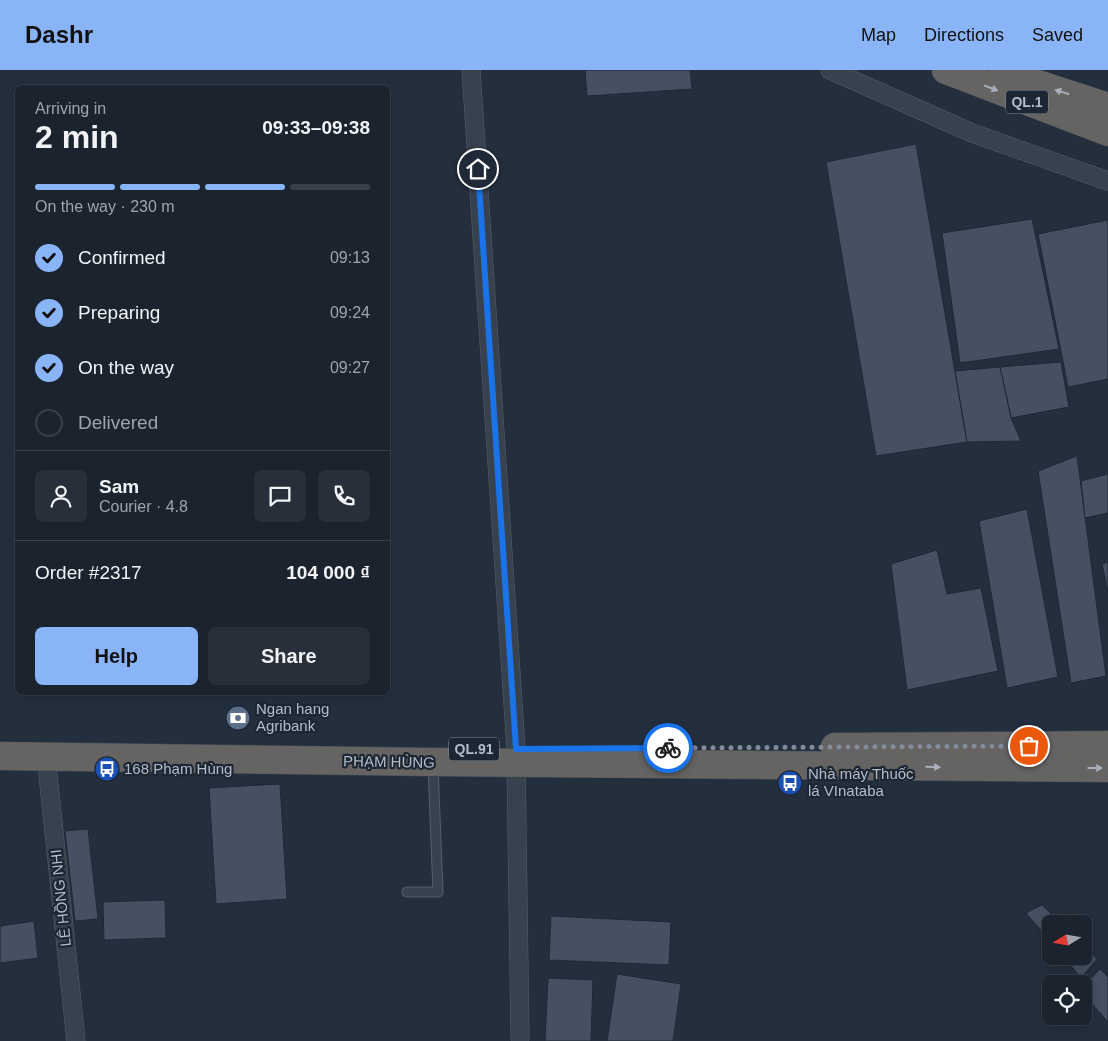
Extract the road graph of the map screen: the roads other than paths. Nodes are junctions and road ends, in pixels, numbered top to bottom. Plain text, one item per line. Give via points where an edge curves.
1 (471, 70) edge
2 (830, 70) edge
3 (946, 70) edge
4 (1002, 70) edge
5 (1108, 107) edge
6 (1108, 132) edge
7 (1108, 181) edge
8 (0, 743) edge
9 (1108, 746) edge
10 (516, 755) junction
11 (0, 756) edge
12 (46, 756) junction
13 (433, 762) junction
14 (1108, 768) edge
15 (407, 892) dead end
16 (520, 1037) dead end
17 (76, 1041) edge

1 - 10 street
2 - 7 street via 972,133
3 -> 6 highway, QL.1
5 -> 4 highway, QL.1
8 - 10 highway, PHẠM HÙNG / QL.91
9 - 10 highway, PHẠM HÙNG / QL.91
10 - 13 highway, PHẠM HÙNG / QL.91
10 -> 14 highway, PHẠM HÙNG / QL.91
10 - 16 street
11 - 12 highway, PHẠM HÙNG / QL.91
12 - 13 highway, PHẠM HÙNG / QL.91
12 - 17 street, LÊ HỒNG NHI
13 - 15 lane via 438,892

